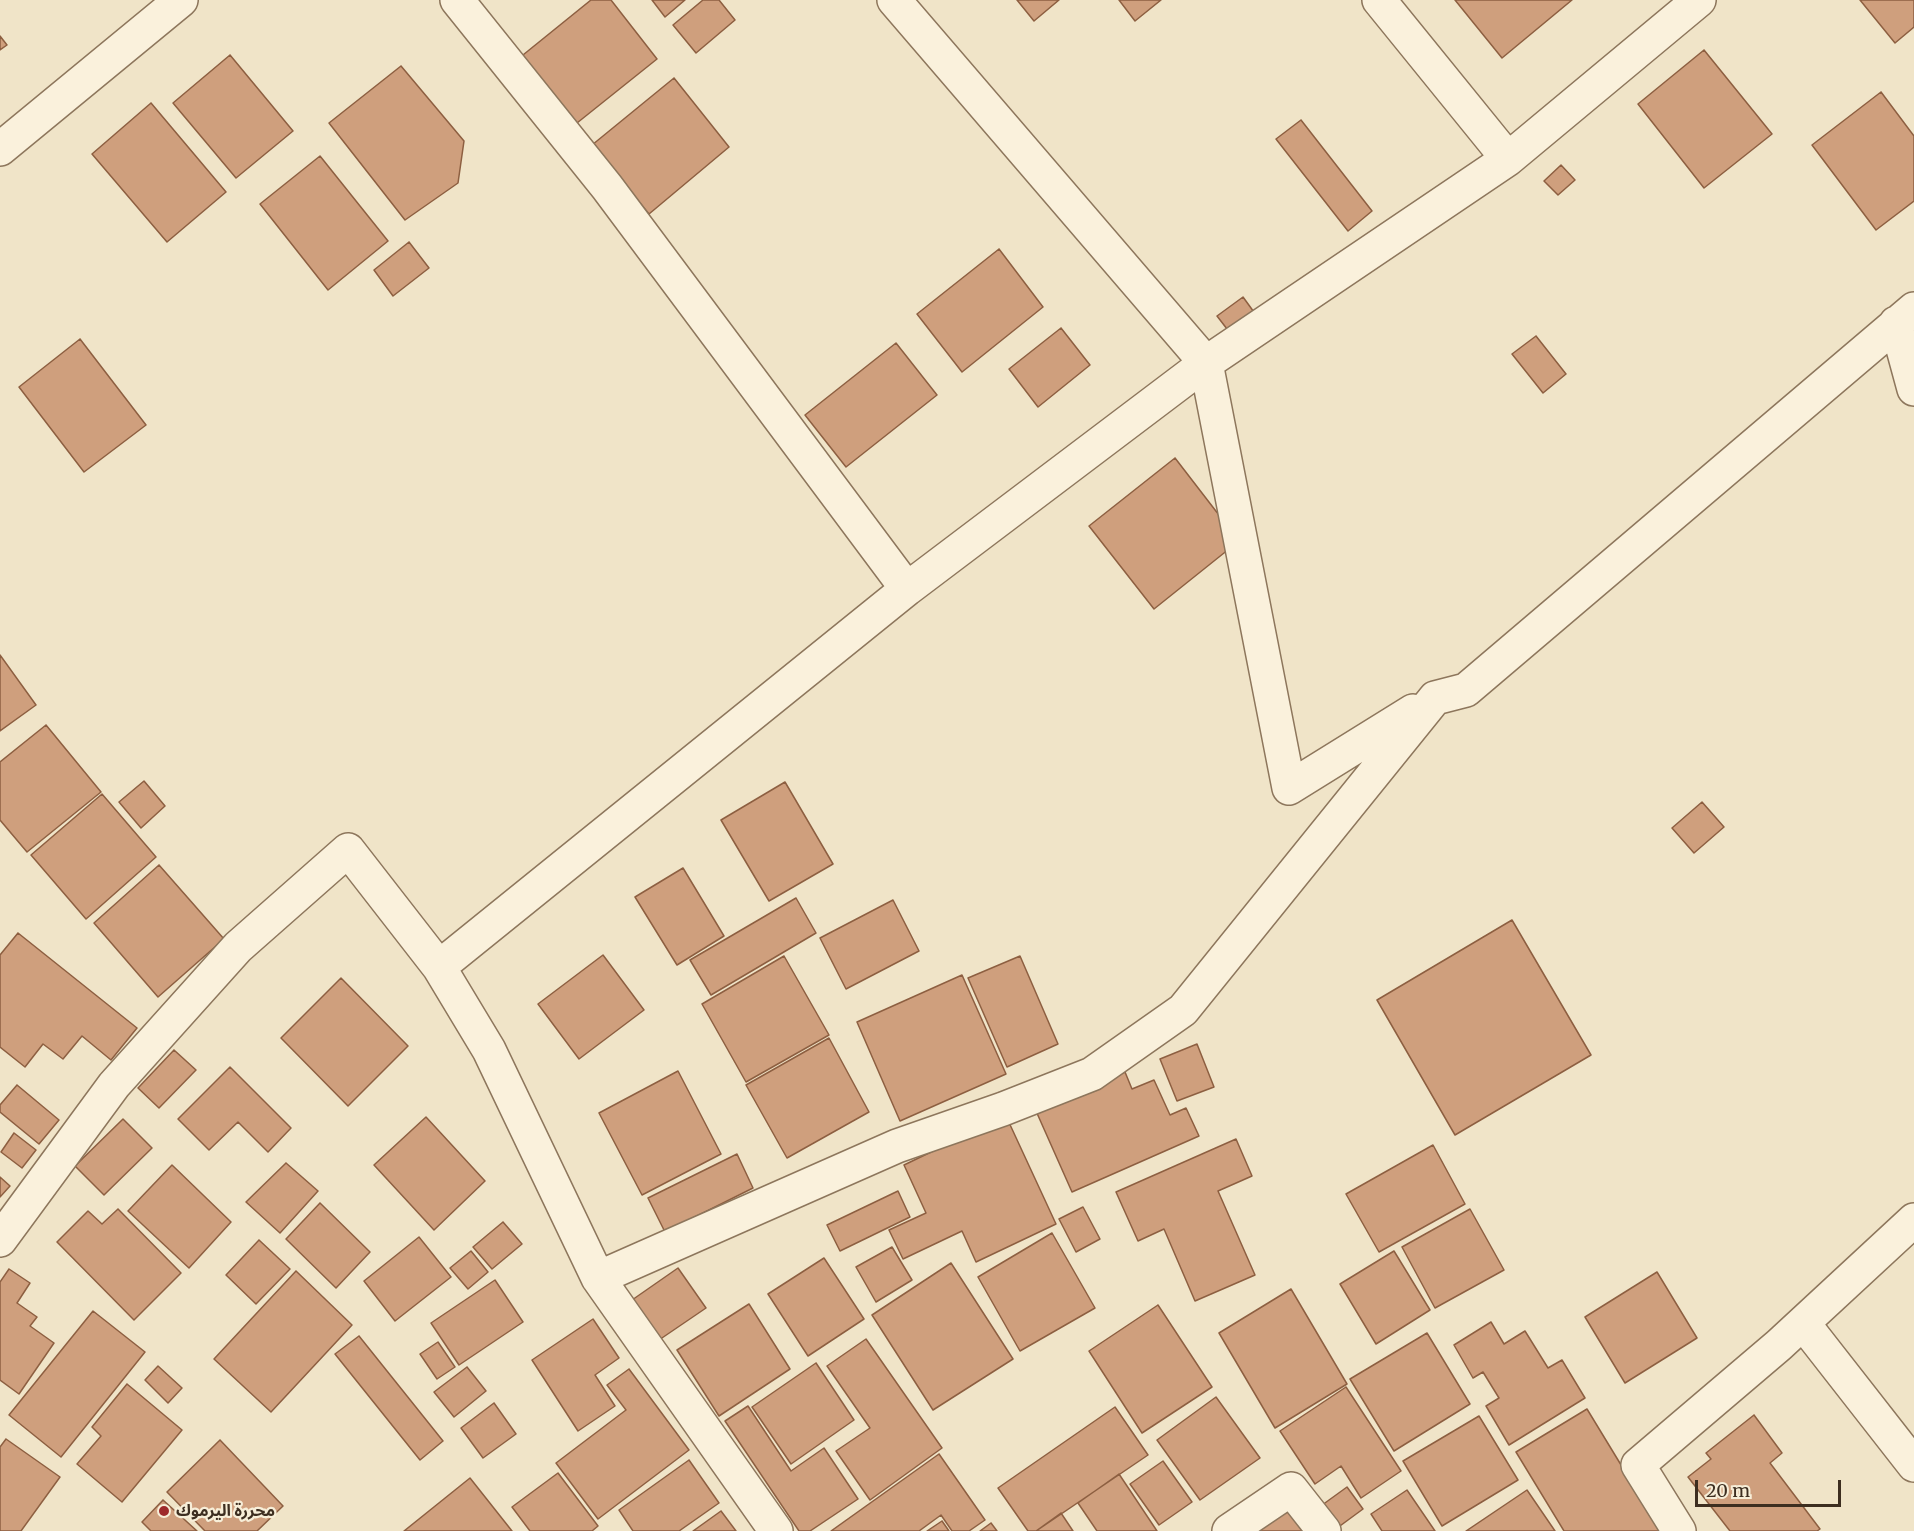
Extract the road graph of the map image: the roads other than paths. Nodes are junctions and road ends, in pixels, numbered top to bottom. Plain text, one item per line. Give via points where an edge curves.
1 (181, 0) edge
2 (457, 0) edge
3 (894, 0) edge
4 (1379, 0) edge
5 (1699, 0) edge
6 (0, 149) edge
7 (1508, 159) junction
8 (1905, 316) edge
9 (1206, 363) junction
10 (1914, 389) edge
11 (907, 589) junction
12 (1434, 698) junction
13 (439, 967) junction
14 (1914, 1220) edge
15 (0, 1240) edge
16 (598, 1278) junction
17 (1803, 1323) junction
18 (1914, 1465) edge
19 (776, 1531) edge
20 (1229, 1531) edge
21 (1324, 1531) edge
22 (1679, 1531) edge

1 - 6 street
2 - 11 street via 607,187
3 - 9 street
4 - 7 street
5 - 7 street
7 - 9 street
8 - 10 street
8 - 12 street via 1466,690
9 - 11 street
9 - 12 street via 1289,788
11 - 13 street
12 - 16 street via 1183,1010 1092,1074 897,1146
13 - 15 street via 348,850 238,947 114,1085
13 - 16 street via 489,1050
14 - 17 street
16 - 19 street
17 - 18 street
17 - 22 street via 1638,1466
20 - 21 street via 1291,1489

